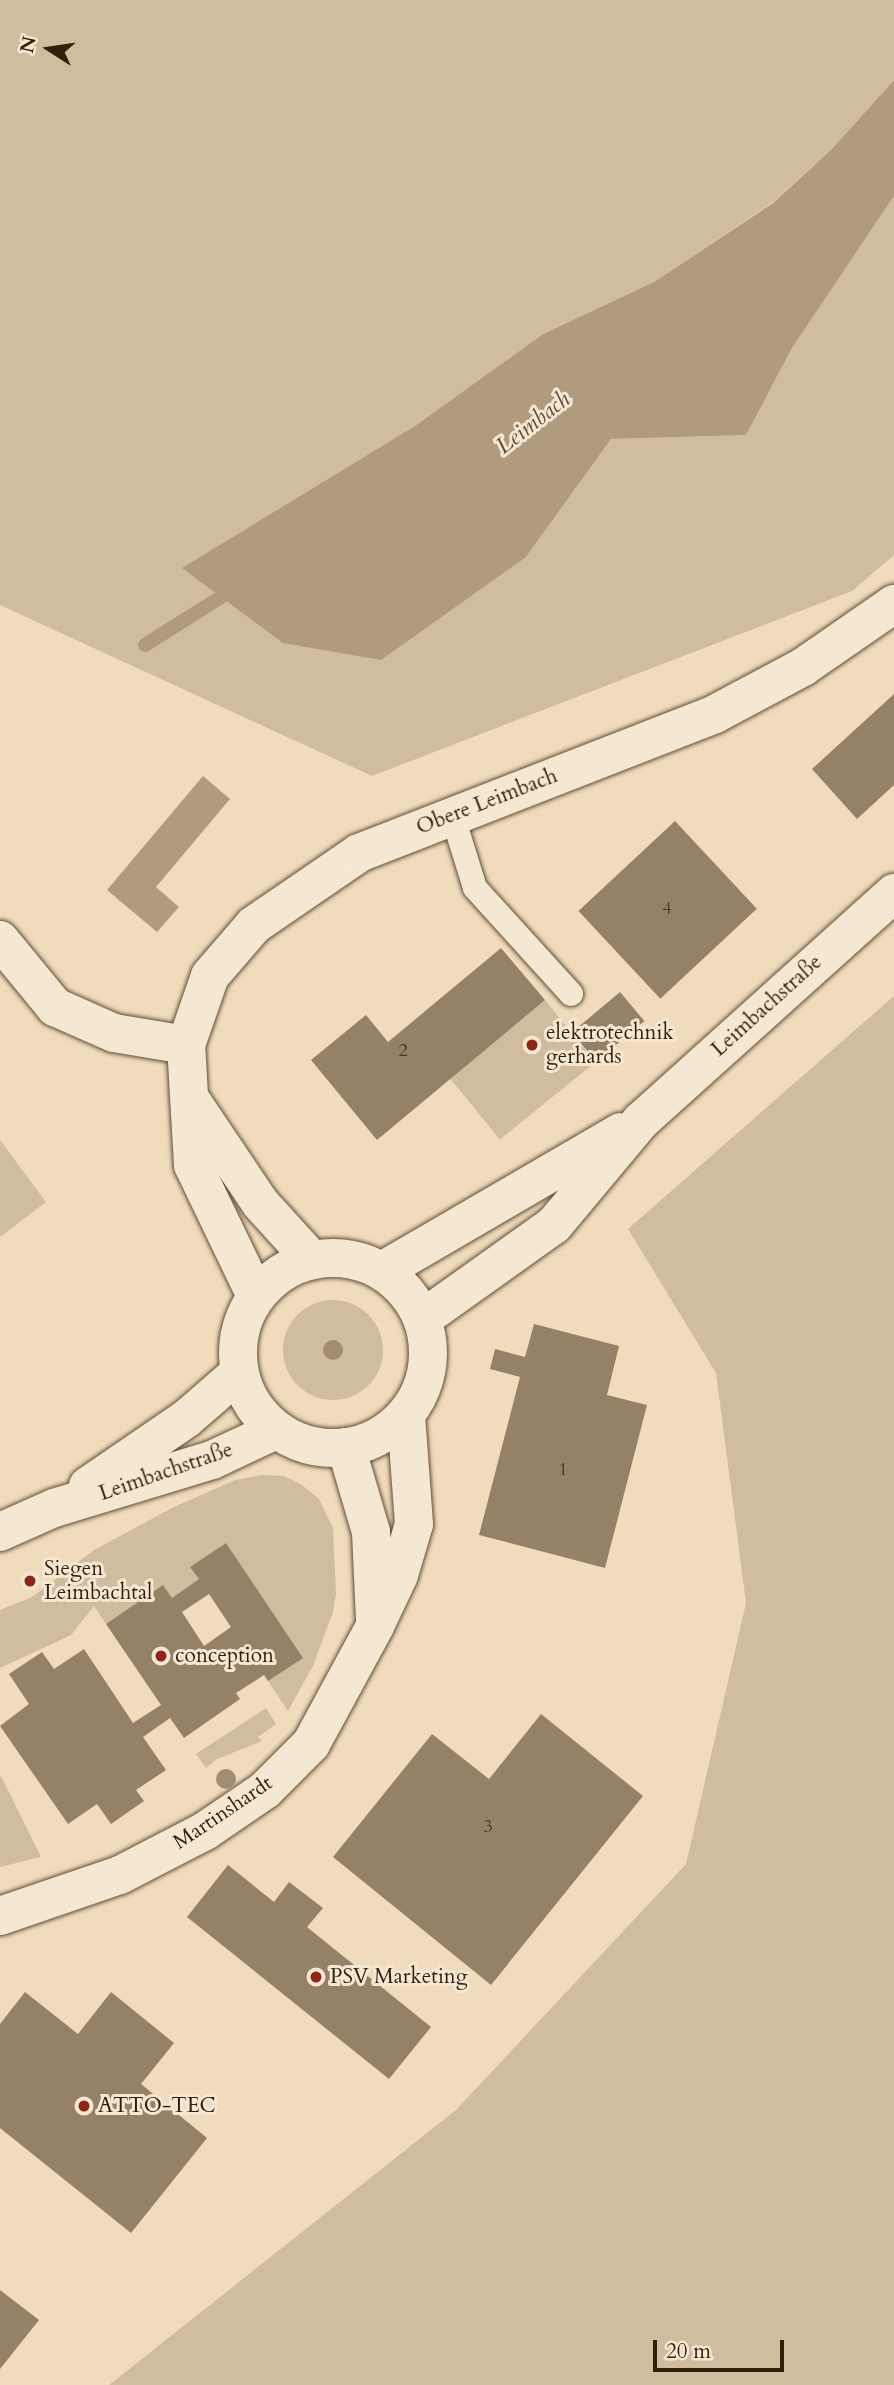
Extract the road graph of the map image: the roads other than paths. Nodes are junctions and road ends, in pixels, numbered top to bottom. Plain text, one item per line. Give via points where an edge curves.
1 (894, 604) edge
2 (452, 814) junction
3 (894, 893) edge
4 (0, 940) edge
5 (570, 993) dead end
6 (186, 1045) junction
7 (187, 1094) junction
8 (641, 1121) junction
9 (312, 1260) junction
10 (382, 1271) junction
11 (256, 1296) junction
12 (422, 1319) junction
13 (239, 1373) junction
14 (406, 1414) junction
15 (276, 1430) junction
16 (346, 1447) junction
17 (54, 1508) junction
18 (0, 1532) edge
19 (375, 1626) junction
20 (0, 1916) edge

1 - 2 street, Obere Leimbach via 803,667 715,714
2 - 5 lane via 475,888
2 - 6 street, Obere Leimbach via 359,853 254,925 210,976
3 - 8 street, Leimbachstraße
4 - 6 street via 55,1007 114,1033
6 - 7 street, Obere Leimbach
7 - 9 street via 261,1204
7 - 11 street, Obere Leimbach via 192,1165
8 - 10 street, Leimbachstraße
8 - 12 street, Leimbachstraße via 554,1225
9 - 10 street via 348,1258
9 - 11 street via 280,1273
10 - 12 street via 406,1292
11 - 13 street via 239,1332
12 - 14 street via 428,1352 423,1385
13 - 15 street via 252,1405
13 - 17 street, Leimbachstraße via 186,1419
14 - 16 street via 379,1436
14 - 19 street, Martinshardt via 414,1524 399,1574
15 - 16 street via 297,1442
15 - 17 street, Leimbachstraße via 212,1460
16 - 19 street via 371,1532
17 - 18 street, Leimbachstraße
19 - 20 street, Martinshardt via 311,1744 265,1790 205,1831 120,1875

